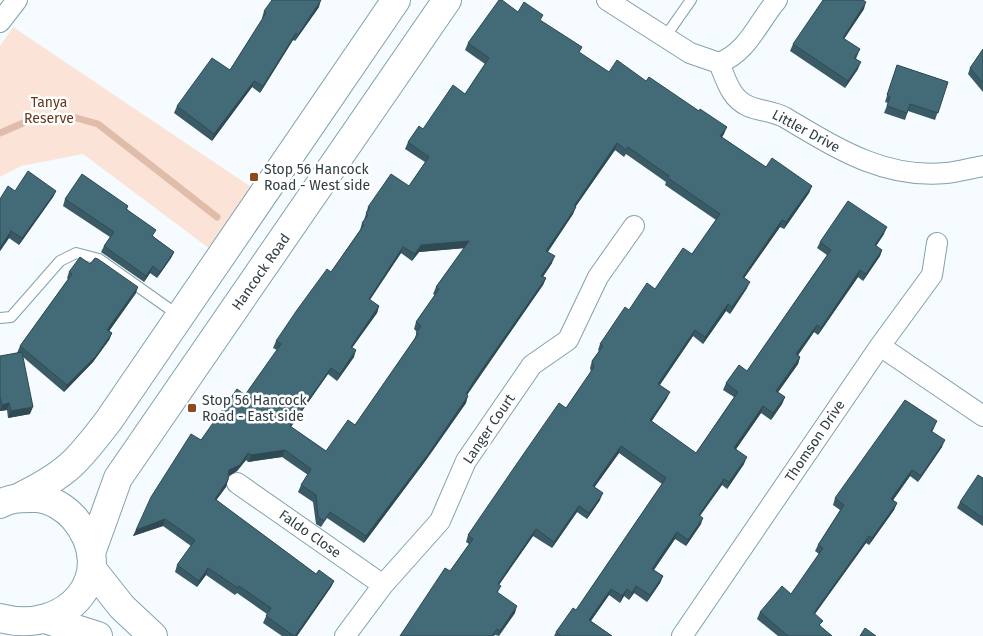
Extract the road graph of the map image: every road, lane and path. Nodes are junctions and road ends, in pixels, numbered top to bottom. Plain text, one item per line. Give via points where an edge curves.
1 (17, 0) edge
2 (396, 0) edge
3 (447, 0) edge
4 (607, 0) edge
5 (691, 0) edge
6 (777, 0) edge
7 (0, 22) edge
8 (665, 37) junction
9 (719, 63) junction
10 (983, 166) edge
11 (634, 226) dead end
12 (937, 242) dead end
13 (179, 316) junction
14 (0, 318) edge
15 (880, 346) junction
16 (983, 416) edge
17 (237, 483) dead end
18 (6, 500) edge
19 (91, 561) junction
20 (383, 586) junction
21 (0, 618) edge
22 (36, 627) edge
23 (688, 634) edge
24 (98, 636) edge
25 (153, 636) edge
26 (346, 636) edge

1 - 7 street
2 - 13 main road
3 - 19 main road, Hancock Road via 118,478
4 - 8 street
5 - 8 lane
6 - 9 street via 744,47
8 - 9 street via 690,53
9 - 10 street, Littler Drive via 730,91 748,106 776,113 868,164 925,174
11 - 20 street, Langer Court via 598,277 568,340 532,365 466,461 440,520
12 - 15 street, Thomson Drive via 932,275
13 - 14 lane via 99,259 76,253 60,260 11,317
13 - 18 main road via 82,454 52,482
15 - 16 street
15 - 23 street, Thomson Drive
17 - 20 street, Faldo Close
18 - 19 main road via 45,499 67,510 84,529
19 - 22 main road, Hancock Road via 87,586 78,600 66,613
19 - 25 main road via 122,608
20 - 26 street, Langer Court
21 - 22 main road
22 - 24 main road

